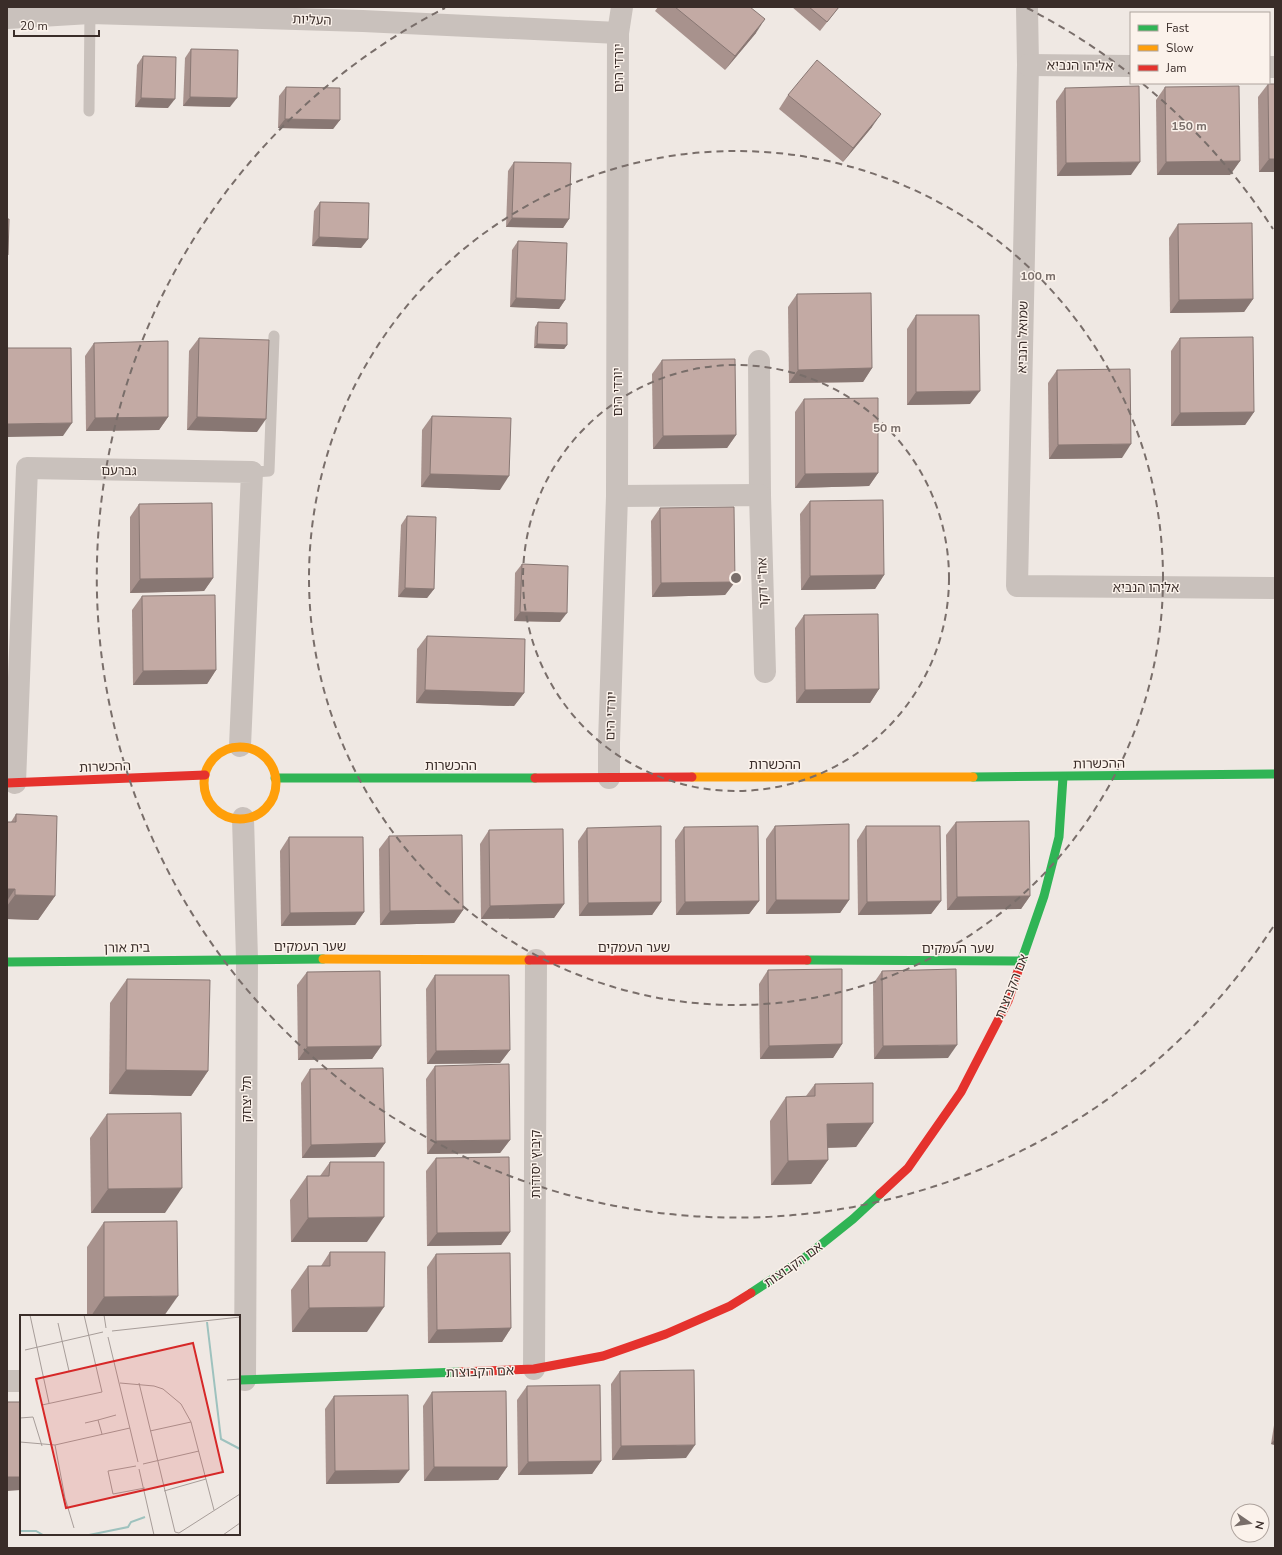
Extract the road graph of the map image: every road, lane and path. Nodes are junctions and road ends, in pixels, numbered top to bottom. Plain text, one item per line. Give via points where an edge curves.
1 (622, 7) edge
2 (1027, 7) edge
3 (90, 10) edge
4 (364, 14) edge
5 (7, 18) edge
6 (618, 33) junction
7 (1028, 65) junction
8 (1130, 66) edge
9 (89, 111) dead end
10 (274, 336) dead end
11 (759, 361) dead end
12 (252, 472) junction
13 (760, 495) junction
14 (617, 496) junction
15 (1017, 586) joint
16 (1275, 588) edge
17 (765, 672) dead end
18 (240, 746) junction
19 (1275, 774) edge
20 (205, 775) junction
21 (1063, 777) junction
22 (275, 778) junction
23 (610, 778) junction
24 (11, 783) edge
25 (243, 818) junction
26 (247, 959) junction
27 (536, 960) junction
28 (1022, 961) junction
29 (7, 962) edge
30 (534, 1369) junction
31 (242, 1380) edge
32 (7, 1381) edge
33 (20, 1381) edge

1 - 6 street, יורדי הים
2 - 7 street, שמואל הנביא
3 - 4 street, העליות
3 - 5 street, העליות
3 - 9 lane
4 - 6 street, העליות
6 - 14 street, יורדי הים
7 - 8 street, אליהו הנביא
7 - 15 street, שמואל הנביא
10 - 12 lane via 269,471
11 - 13 street, אח"י דקר
12 - 18 street
12 - 24 street, גברעם via 27,468
13 - 14 street
13 - 17 street, אח"י דקר
14 - 23 street, יורדי הים
15 - 16 street, אליהו הנביא
18 - 20 street via 221,752 210,763
18 - 22 street via 265,757
19 - 21 street, ההכשרות
20 - 24 street, ההכשרות
20 - 25 street via 207,797 216,809 228,817
21 - 23 street, ההכשרות
21 - 28 street, אם הקבוצות via 1059,837 1044,896
22 - 23 street, ההכשרות
22 - 25 street via 274,795 265,808 251,817
25 - 26 street, תל יצחק
26 - 27 street, שער העמקים
26 - 29 street, בית אורן
26 - 31 street, תל יצחק
27 - 28 street, שער העמקים
27 - 30 street, קיבוץ יסודות
28 - 30 street, אם הקבוצות via 1008,1001 961,1092 908,1168 853,1219 803,1259 730,1306 666,1334 603,1356
30 - 31 street, אם הקבוצות
32 - 33 street

